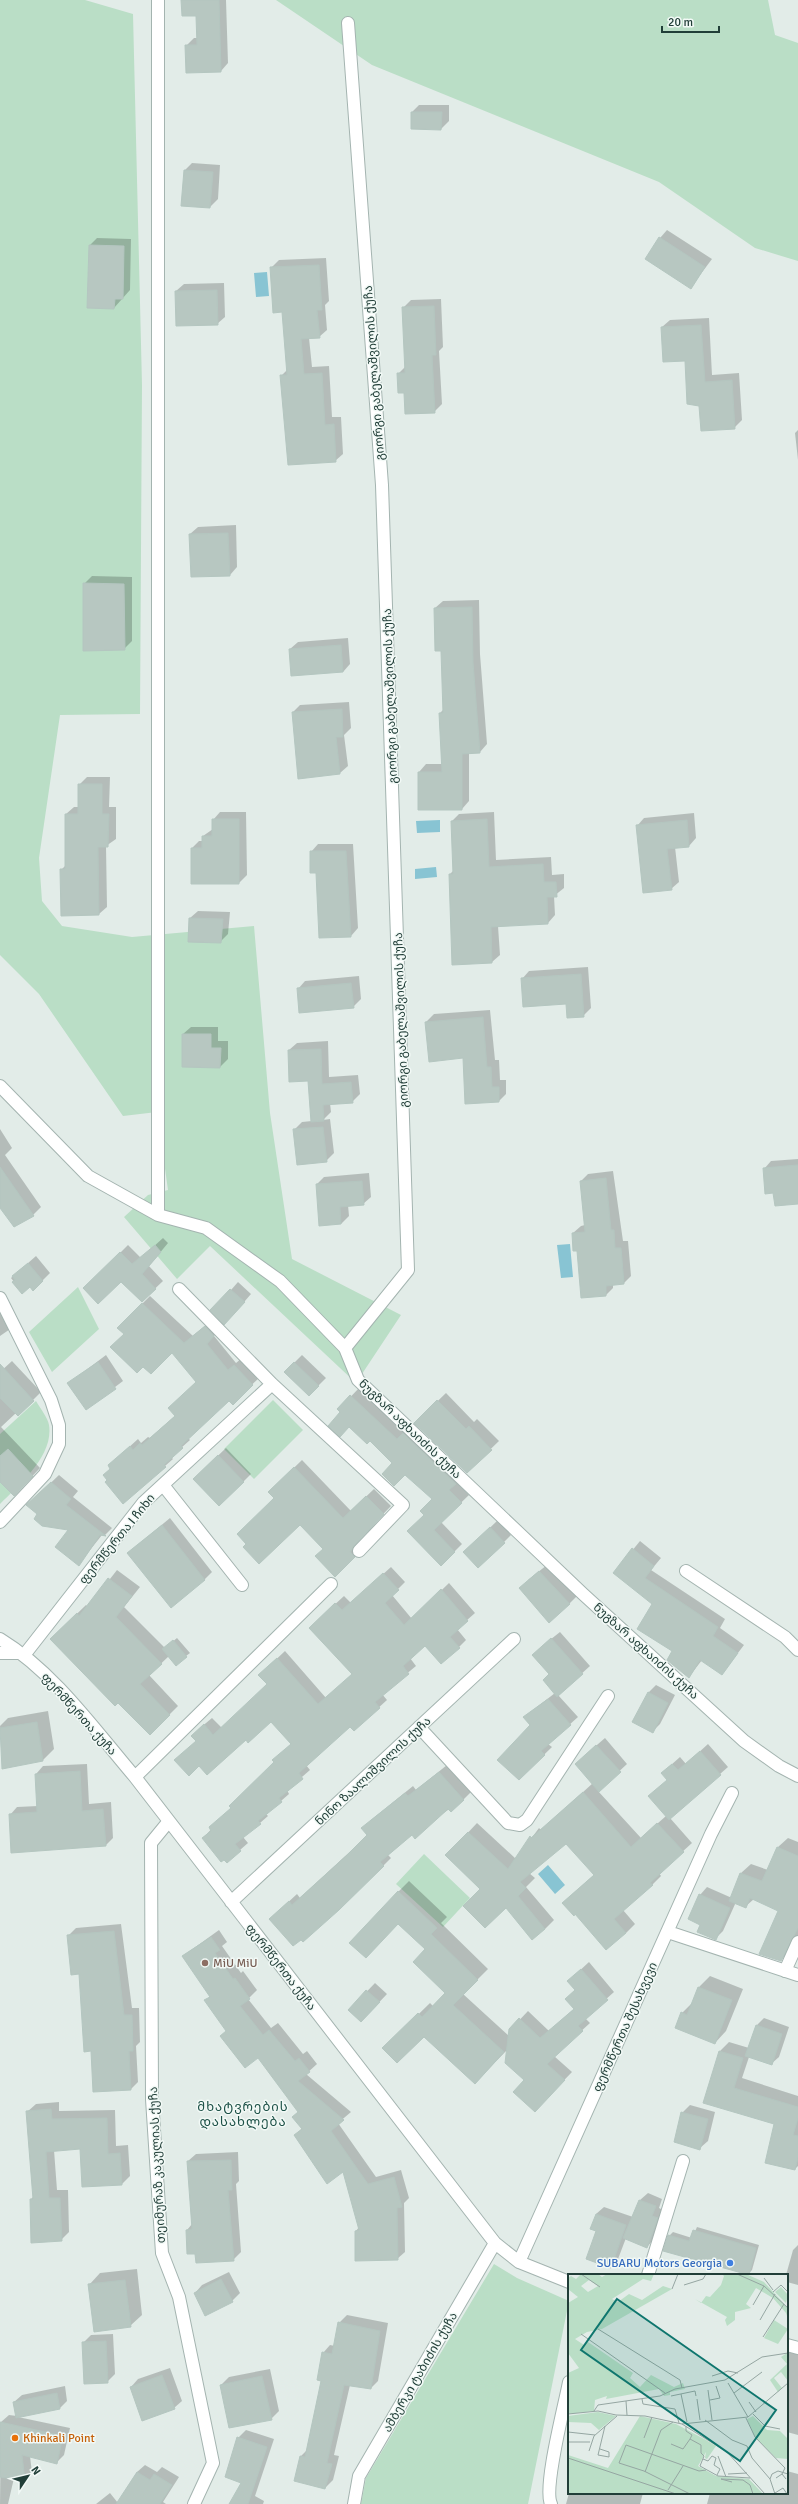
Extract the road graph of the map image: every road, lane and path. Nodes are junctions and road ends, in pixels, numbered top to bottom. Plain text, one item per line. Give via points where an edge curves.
1 (158, 0) edge
2 (348, 23) dead end
3 (0, 1086) edge
4 (158, 1215) junction
5 (179, 1289) dead end
6 (0, 1298) edge
7 (345, 1348) junction
8 (272, 1384) junction
9 (163, 1485) junction
10 (0, 1522) edge
11 (360, 1551) dead end
12 (686, 1571) dead end
13 (331, 1584) dead end
14 (242, 1585) dead end
15 (0, 1639) edge
16 (514, 1639) dead end
17 (798, 1650) edge
18 (0, 1653) edge
19 (24, 1654) junction
20 (608, 1696) dead end
21 (419, 1727) junction
22 (798, 1776) edge
23 (135, 1777) junction
24 (732, 1793) dead end
25 (169, 1822) junction
26 (231, 1902) junction
27 (668, 1932) junction
28 (798, 1942) edge
29 (785, 1971) junction
30 (798, 1975) edge
31 (683, 2160) dead end
32 (495, 2243) junction
33 (519, 2262) junction
34 (648, 2274) edge
35 (568, 2282) edge
36 (788, 2346) edge
37 (798, 2348) edge
38 (568, 2387) edge
39 (194, 2504) edge
40 (354, 2504) edge
41 (551, 2504) edge

1 - 4 street
2 - 7 street, გიორგი გაბელაშვილის ქუჩა via 382,485 408,1270
3 - 4 street, ნუგზარ აფხაიძის ქუჩა via 88,1176
4 - 7 street, ნუგზარ აფხაიძის ქუჩა via 206,1228 280,1281
5 - 8 street
6 - 10 street via 51,1400 59,1425 59,1444 45,1474
7 - 22 street, ნუგზარ აფხაიძის ქუჩა via 358,1380 458,1476 744,1741
8 - 9 street, ფერმწერთა I ჩიხი
8 - 11 street via 402,1505
9 - 14 street
9 - 19 street, ფერმწერთა I ჩიხი via 144,1503
12 - 17 street via 785,1637
13 - 23 street
15 - 19 street, ფერმწერთა ქუჩა
16 - 21 street, ნინო ზაალიშვილის ქუჩა
18 - 19 street
19 - 23 street, ფერმწერთა ქუჩა via 73,1704
20 - 21 street via 528,1820 520,1825 508,1823
21 - 26 street, ნინო ზაალიშვილის ქუჩა
23 - 25 street, ფერმწერთა ქუჩა
24 - 27 street, ფერმწერთა შესახვევი
25 - 26 street, ფერმწერთა ქუჩა
25 - 39 street, თეიმურაზ კაკულიას ქუჩა via 151,1843 152,2099 162,2253 179,2297 213,2463
26 - 32 street, ფერმწერთა ქუჩა
27 - 29 street
27 - 33 street, ფერმწერთა შესახვევი
28 - 29 street
29 - 30 street
31 - 34 street
32 - 33 street, ფერმწერთა ქუჩა
32 - 40 street, ამბერკი ტაბიძის ქუჩა via 359,2476
33 - 35 street, ფერმწერთა ქუჩა
36 - 37 street
38 - 41 street via 550,2479

